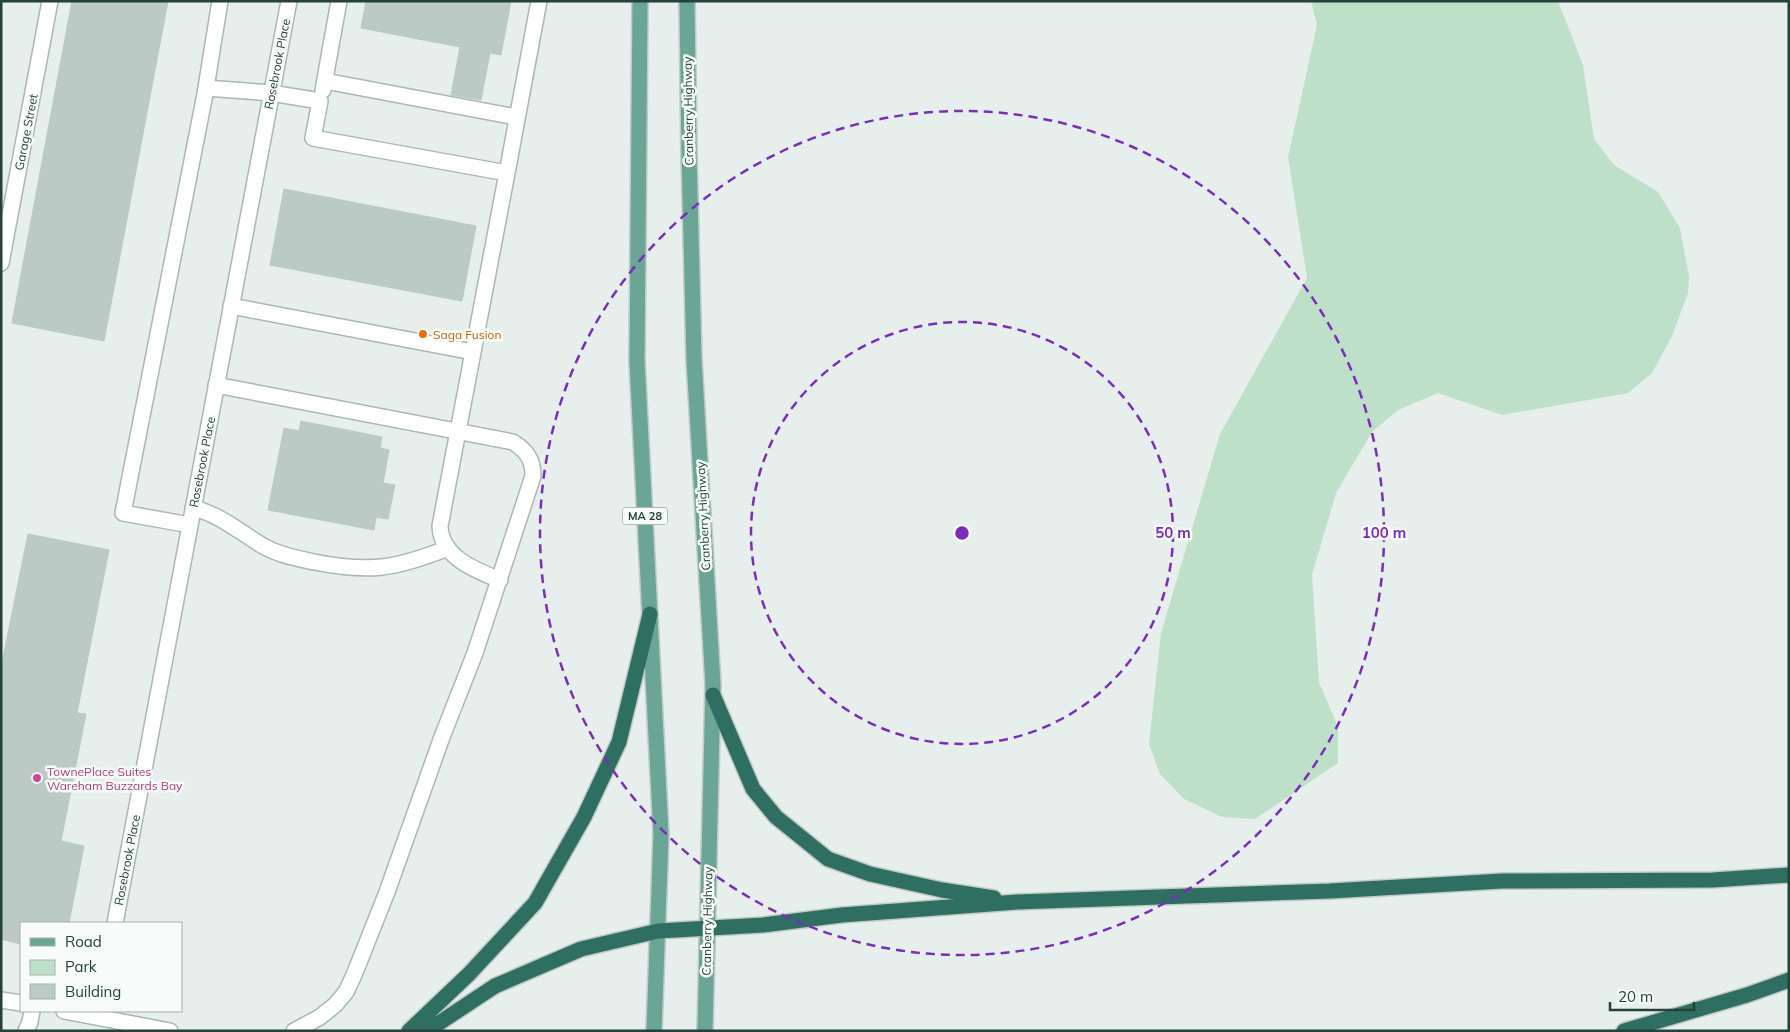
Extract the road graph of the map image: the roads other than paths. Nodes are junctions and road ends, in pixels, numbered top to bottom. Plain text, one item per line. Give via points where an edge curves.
1 (50, 1) edge
2 (220, 1) edge
3 (289, 1) edge
4 (340, 1) edge
5 (539, 1) edge
6 (640, 1) edge
7 (687, 1) edge
8 (325, 81) junction
9 (206, 88) junction
10 (271, 93) junction
11 (320, 101) junction
12 (516, 117) junction
13 (506, 173) junction
14 (1, 263) edge
15 (231, 306) junction
16 (473, 352) junction
17 (216, 385) junction
18 (457, 430) junction
19 (193, 508) junction
20 (190, 525) junction
21 (448, 548) junction
22 (500, 580) junction
23 (650, 614) junction
24 (713, 695) junction
25 (1789, 875) edge
26 (1017, 902) junction
27 (115, 922) edge
28 (707, 929) junction
29 (658, 931) junction
30 (1789, 980) edge
31 (1, 1000) edge
32 (20, 1003) edge
33 (32, 1012) edge
34 (75, 1012) edge
35 (98, 1014) edge
36 (26, 1031) edge
37 (170, 1031) edge
38 (294, 1031) edge
39 (409, 1031) edge
40 (427, 1031) edge
41 (654, 1031) edge
42 (705, 1031) edge
43 (1624, 1031) edge

1 - 14 street, Garage Street
2 - 9 street
3 - 10 street, Rosebrook Place
4 - 8 street
5 - 12 street
6 - 23 main road, MA 28 via 637,361
7 - 24 main road, Cranberry Highway via 694,359
8 - 11 street
8 - 12 street
9 - 10 street
9 - 20 street via 123,513
10 - 11 street
10 - 15 street, Rosebrook Place
11 - 13 street via 313,138
12 - 13 street
13 - 16 street
15 - 16 street
15 - 17 street, Rosebrook Place
16 - 18 street
17 - 18 street
17 - 19 street, Rosebrook Place
18 - 21 street via 440,526 442,541
18 - 22 street via 513,442 526,452 533,466 533,476
19 - 20 street, Rosebrook Place
19 - 21 street via 214,514 280,554 345,568 397,565
20 - 27 street, Rosebrook Place
21 - 22 street via 461,561
22 - 38 street via 354,975 335,1006
23 - 29 main road, MA 28 via 661,834
23 - 39 highway via 619,742 584,816 535,903 469,974
24 - 26 highway via 753,789 776,817 828,859 870,874
24 - 28 main road, Cranberry Highway
25 - 26 highway via 1713,880 1502,881 1330,891
26 - 28 highway
28 - 29 highway
28 - 42 main road, Cranberry Highway
29 - 40 highway via 581,949 546,963 495,986
29 - 41 main road, MA 28
30 - 43 highway
31 - 32 street
33 - 36 street
34 - 35 street
35 - 37 street

